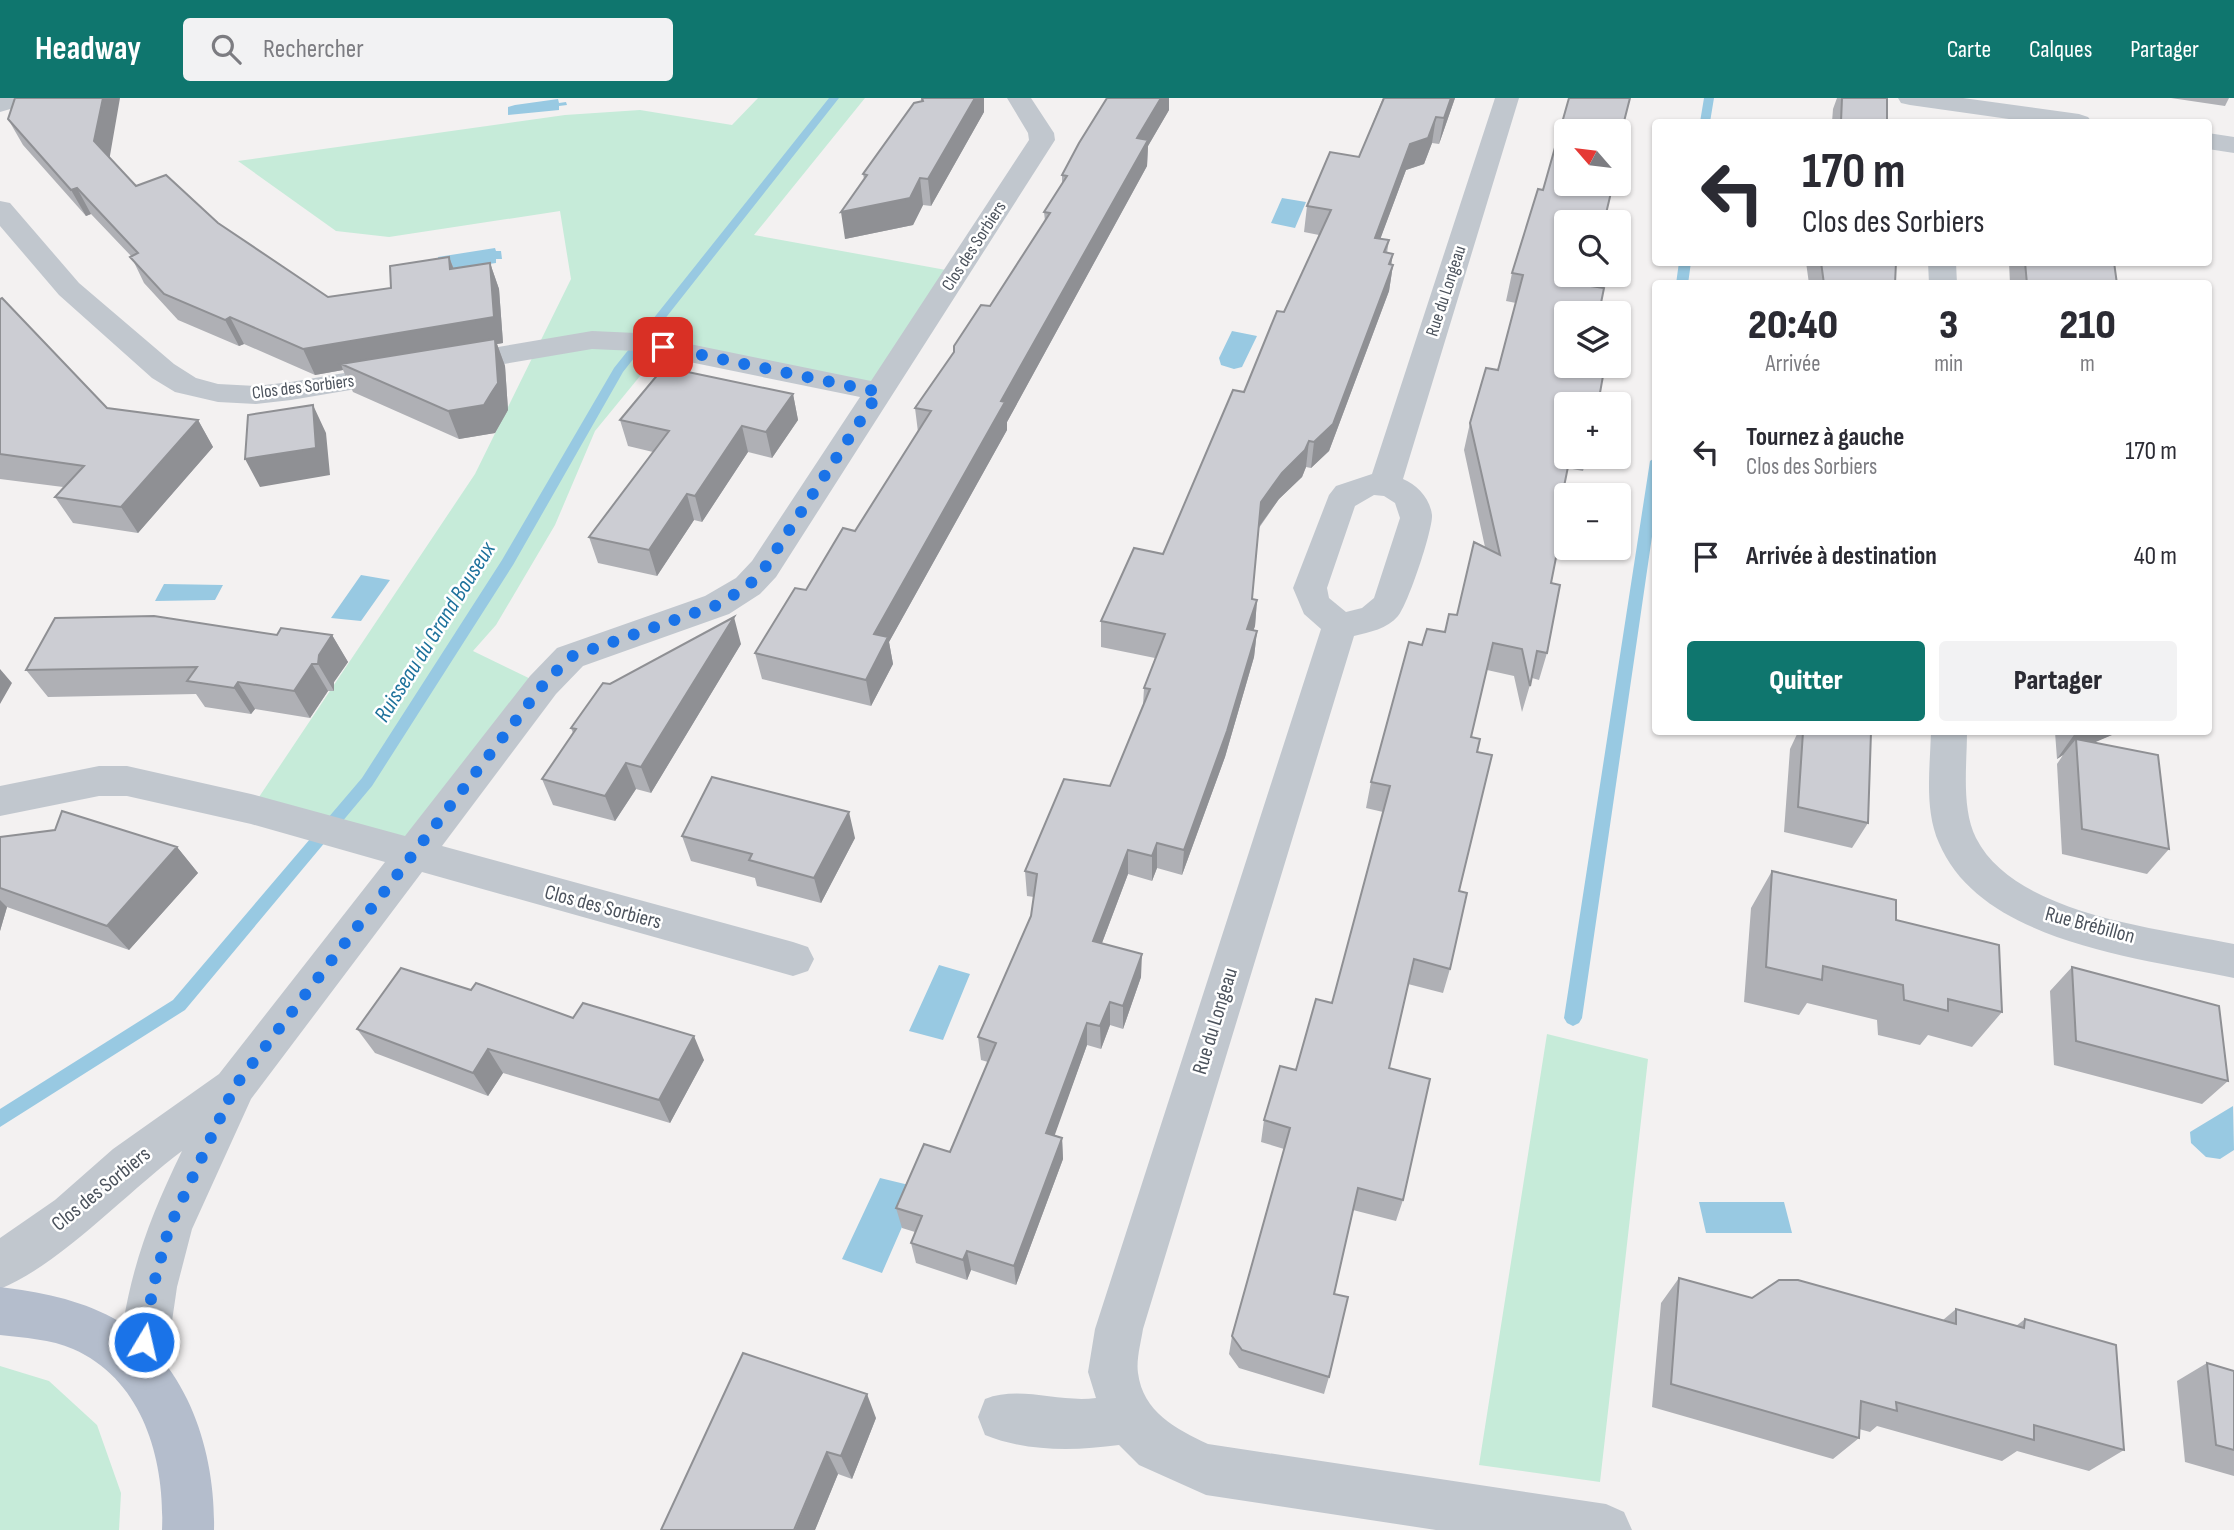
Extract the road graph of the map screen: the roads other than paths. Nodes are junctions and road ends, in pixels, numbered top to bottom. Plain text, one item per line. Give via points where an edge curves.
1 (22, 98) edge
2 (1019, 98) edge
3 (1507, 98) edge
4 (1910, 98) edge
5 (0, 105) edge
6 (1940, 113) edge
7 (2032, 119) edge
8 (2212, 142) edge
9 (2234, 145) edge
10 (0, 209) edge
11 (879, 392) junction
12 (1385, 484) junction
13 (1340, 625) junction
14 (1949, 735) edge
15 (0, 801) edge
16 (413, 854) junction
17 (793, 959) dead end
18 (2234, 961) edge
19 (235, 1086) junction
20 (0, 1266) edge
21 (0, 1311) edge
22 (140, 1369) junction
23 (1003, 1417) dead end
24 (1128, 1419) junction
25 (188, 1530) edge
26 (1606, 1530) edge

1 - 5 street
2 - 11 street, Clos des Sorbiers via 1042,140
3 - 12 street, Rue du Longeau
4 - 6 street
6 - 7 street
8 - 9 street
10 - 11 street, Clos des Sorbiers via 69,289 163,371 186,385 218,393 291,391 592,340 659,346
11 - 16 street, Clos des Sorbiers via 764,569 748,586 717,605 570,657 543,685
12 - 13 street via 1358,487 1340,503 1310,588 1317,608
12 - 13 street via 1409,496 1416,519 1390,602 1371,619
13 - 24 street, Rue du Longeau via 1119,1328 1113,1373
14 - 18 street, Rue Brébillon via 1950,801 1958,842 1975,873 2008,898 2057,920
15 - 16 street, Clos des Sorbiers via 99,781 127,781
16 - 17 street, Clos des Sorbiers
16 - 19 street, Clos des Sorbiers
19 - 20 street, Clos des Sorbiers
19 - 22 street, Clos des Sorbiers via 169,1228 153,1287
21 - 22 main road via 46,1316 97,1336
22 - 25 main road via 167,1409 184,1458
23 - 24 street via 1074,1426
24 - 26 street, Rue du Longeau via 1157,1447 1206,1469

